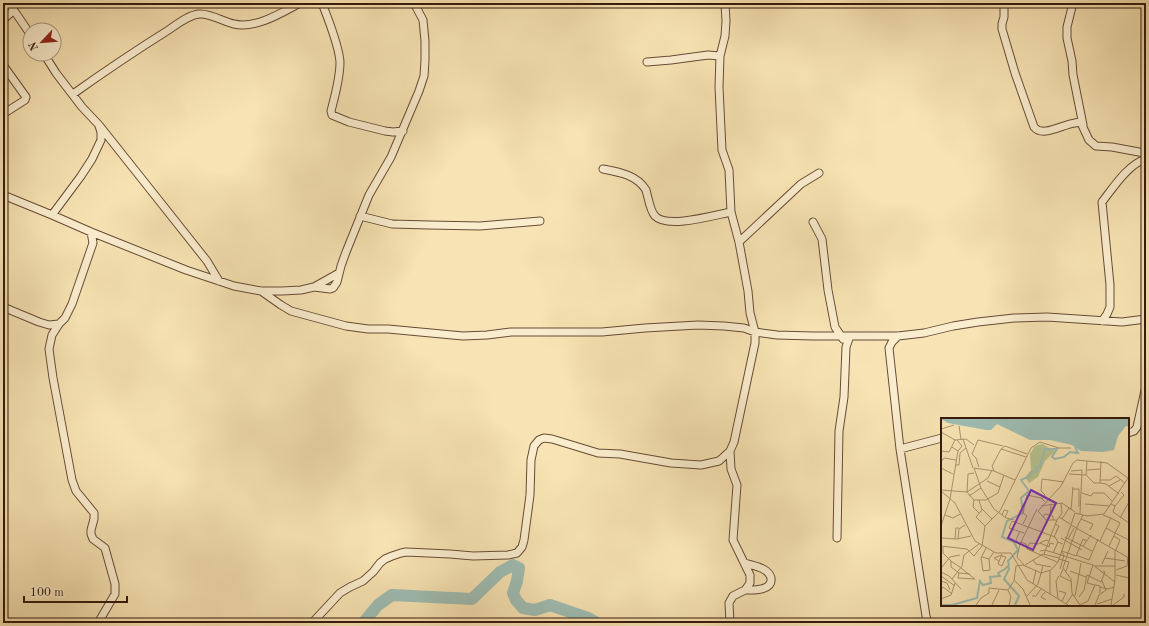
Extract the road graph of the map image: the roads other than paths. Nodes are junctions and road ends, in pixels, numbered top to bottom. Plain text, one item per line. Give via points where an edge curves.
1 (9, 3) edge
2 (300, 3) edge
3 (322, 3) edge
4 (414, 3) edge
5 (725, 3) edge
6 (1004, 3) edge
7 (1073, 3) edge
8 (14, 10) junction
9 (3, 20) edge
10 (22, 22) edge
11 (720, 56) junction
12 (49, 62) edge
13 (646, 62) dead end
14 (3, 65) edge
15 (73, 94) junction
16 (3, 114) edge
17 (99, 125) junction
18 (1083, 125) junction
19 (403, 131) junction
20 (1146, 154) edge
21 (1146, 159) edge
22 (603, 169) dead end
23 (819, 173) dead end
24 (3, 196) edge
25 (731, 212) junction
26 (52, 215) junction
27 (360, 216) junction
28 (540, 221) dead end
29 (814, 222) dead end
30 (91, 232) junction
31 (104, 238) junction
32 (739, 242) junction
33 (93, 243) junction
34 (339, 273) junction
35 (219, 281) junction
36 (314, 287) junction
37 (261, 291) junction
38 (3, 307) edge
39 (1146, 319) edge
40 (1102, 321) junction
41 (59, 324) junction
42 (755, 332) junction
43 (841, 336) junction
44 (850, 336) junction
45 (898, 336) junction
46 (846, 347) junction
47 (1146, 386) edge
48 (1129, 433) edge
49 (941, 438) edge
50 (900, 449) junction
51 (730, 451) junction
52 (837, 538) dead end
53 (745, 563) junction
54 (746, 590) junction
55 (98, 623) edge
56 (312, 623) edge
57 (730, 623) edge
58 (928, 623) edge

1 - 8 street
2 - 15 street via 275,16 245,25 205,14 190,17 147,42
3 - 19 street via 340,63 332,115 385,131
4 - 19 street via 423,20 424,76
5 - 11 street via 725,36
6 - 18 street via 1002,29 1034,127 1041,131 1074,122 1081,122
7 - 18 street via 1067,38
8 - 9 street
8 - 10 street
11 - 13 street
11 - 25 street via 722,150 728,170
12 - 15 street
14 - 16 street via 26,97
15 - 17 street
17 - 26 street via 101,140 92,159
17 - 35 street
18 - 20 street via 1089,140 1096,146
19 - 27 street
21 - 40 street via 1135,164 1102,202 1110,307
22 - 25 street via 632,176 644,186 654,216 659,220 691,220
23 - 32 street via 801,184
24 - 26 street
25 - 32 street
26 - 30 street
27 - 28 street via 392,224 480,226
27 - 34 street
29 - 43 street via 822,239 835,327
30 - 31 street
30 - 33 street
31 - 33 street
31 - 35 street
32 - 42 street
33 - 41 street via 72,304 66,318
34 - 36 street
34 - 36 street via 333,288
35 - 37 street
36 - 37 street via 301,290
37 - 42 street via 291,311 346,326 368,329 463,336 511,332 602,332 705,326 744,328
38 - 41 street via 39,322
39 - 40 street
40 - 45 street via 1047,317 1014,318
41 - 55 street via 52,335 49,349 72,480 76,491 94,513 91,534 93,539 105,548 115,584 115,594
42 - 43 street
42 - 51 street via 755,343
43 - 44 street
43 - 46 street
44 - 45 street
44 - 46 street
45 - 50 street via 889,348
46 - 52 street via 844,397 838,446
47 - 48 street via 1137,427
49 - 50 street
50 - 58 street
51 - 53 street via 731,469 737,485 733,540
51 - 56 street via 719,461 701,465 598,453 552,439 539,440 534,446 531,460 530,495 524,540 517,553 473,556 401,553 385,559 363,581 340,593
53 - 54 street via 750,575 750,583
53 - 54 street via 764,569 770,574 772,581 765,588
54 - 57 street via 733,596 729,603

